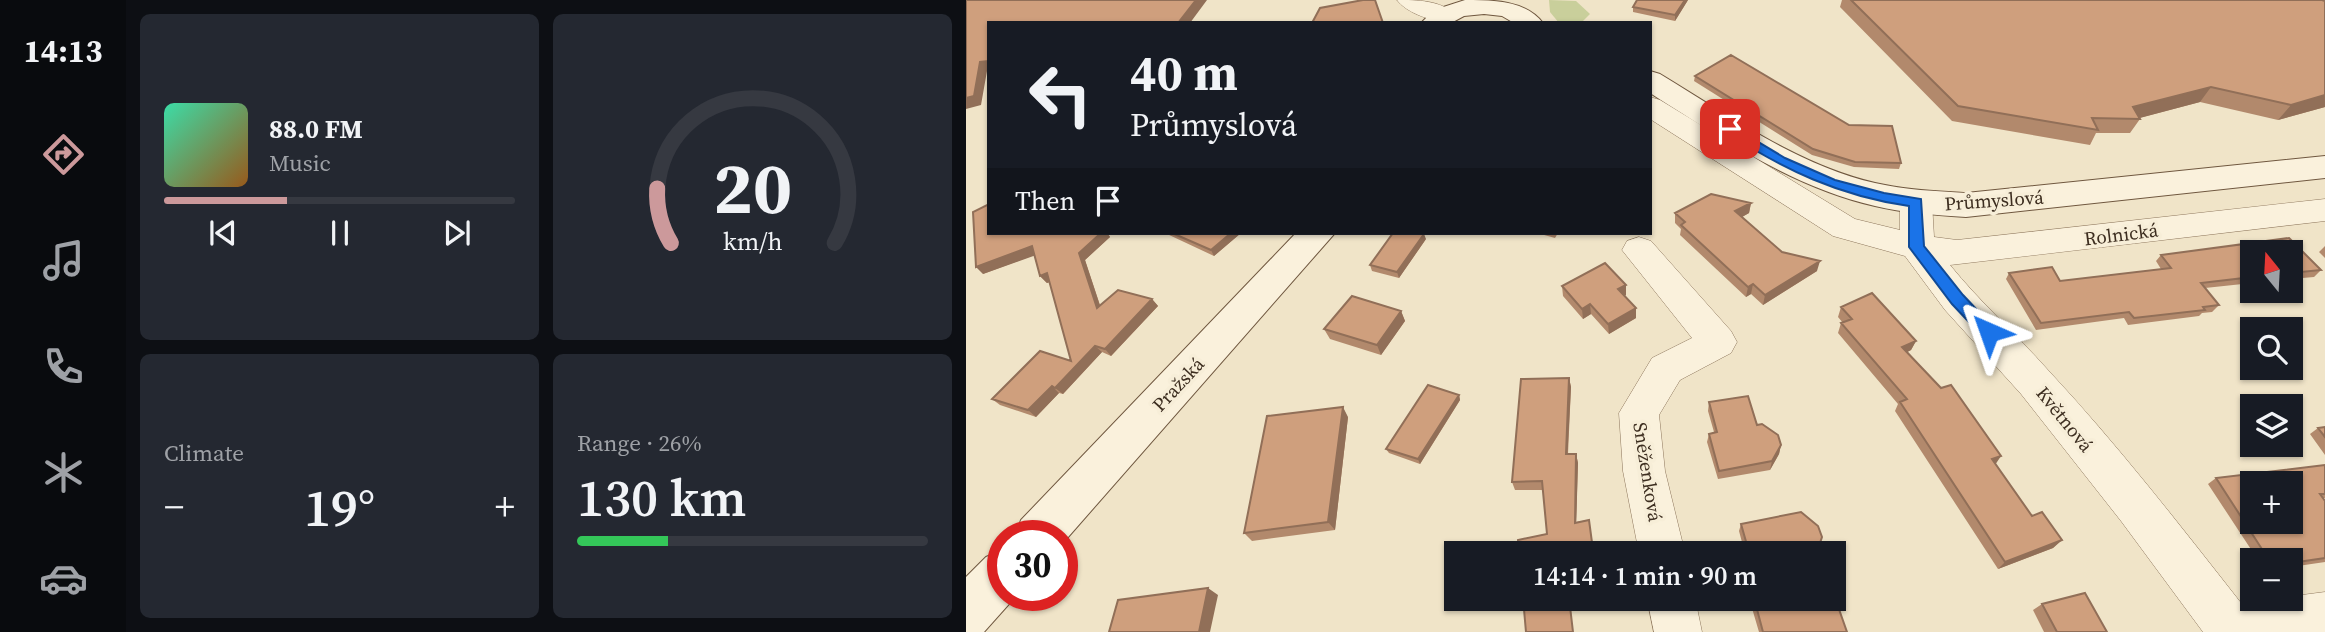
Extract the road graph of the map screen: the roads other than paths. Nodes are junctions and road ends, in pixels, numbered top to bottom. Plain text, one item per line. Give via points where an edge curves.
1 (1409, 0) edge
2 (1522, 10) edge
3 (1438, 19) edge
4 (1652, 81) edge
5 (1652, 107) edge
6 (2325, 167) edge
7 (1916, 203) junction
8 (2325, 210) edge
9 (1315, 235) edge
10 (1917, 247) junction
11 (1639, 250) dead end
12 (1053, 520) edge
13 (1659, 541) edge
14 (987, 591) edge
15 (1674, 611) edge
16 (966, 614) edge
17 (2325, 616) edge
18 (2232, 631) edge
19 (1678, 632) edge

1 - 3 street
2 - 3 main road via 1493,3 1471,4
4 - 7 main road, Průmyslová via 1802,172 1854,191
5 - 10 street via 1845,229
6 - 7 main road, Průmyslová via 1977,204
7 - 10 street
8 - 10 street, Rolnická via 1957,253
9 - 12 main road, Pražská
10 - 18 street, Květnová via 2137,506
11 - 13 street, Sněženková via 1718,342 1666,369 1639,413 1644,471
14 - 16 main road
15 - 19 street
17 - 18 street

